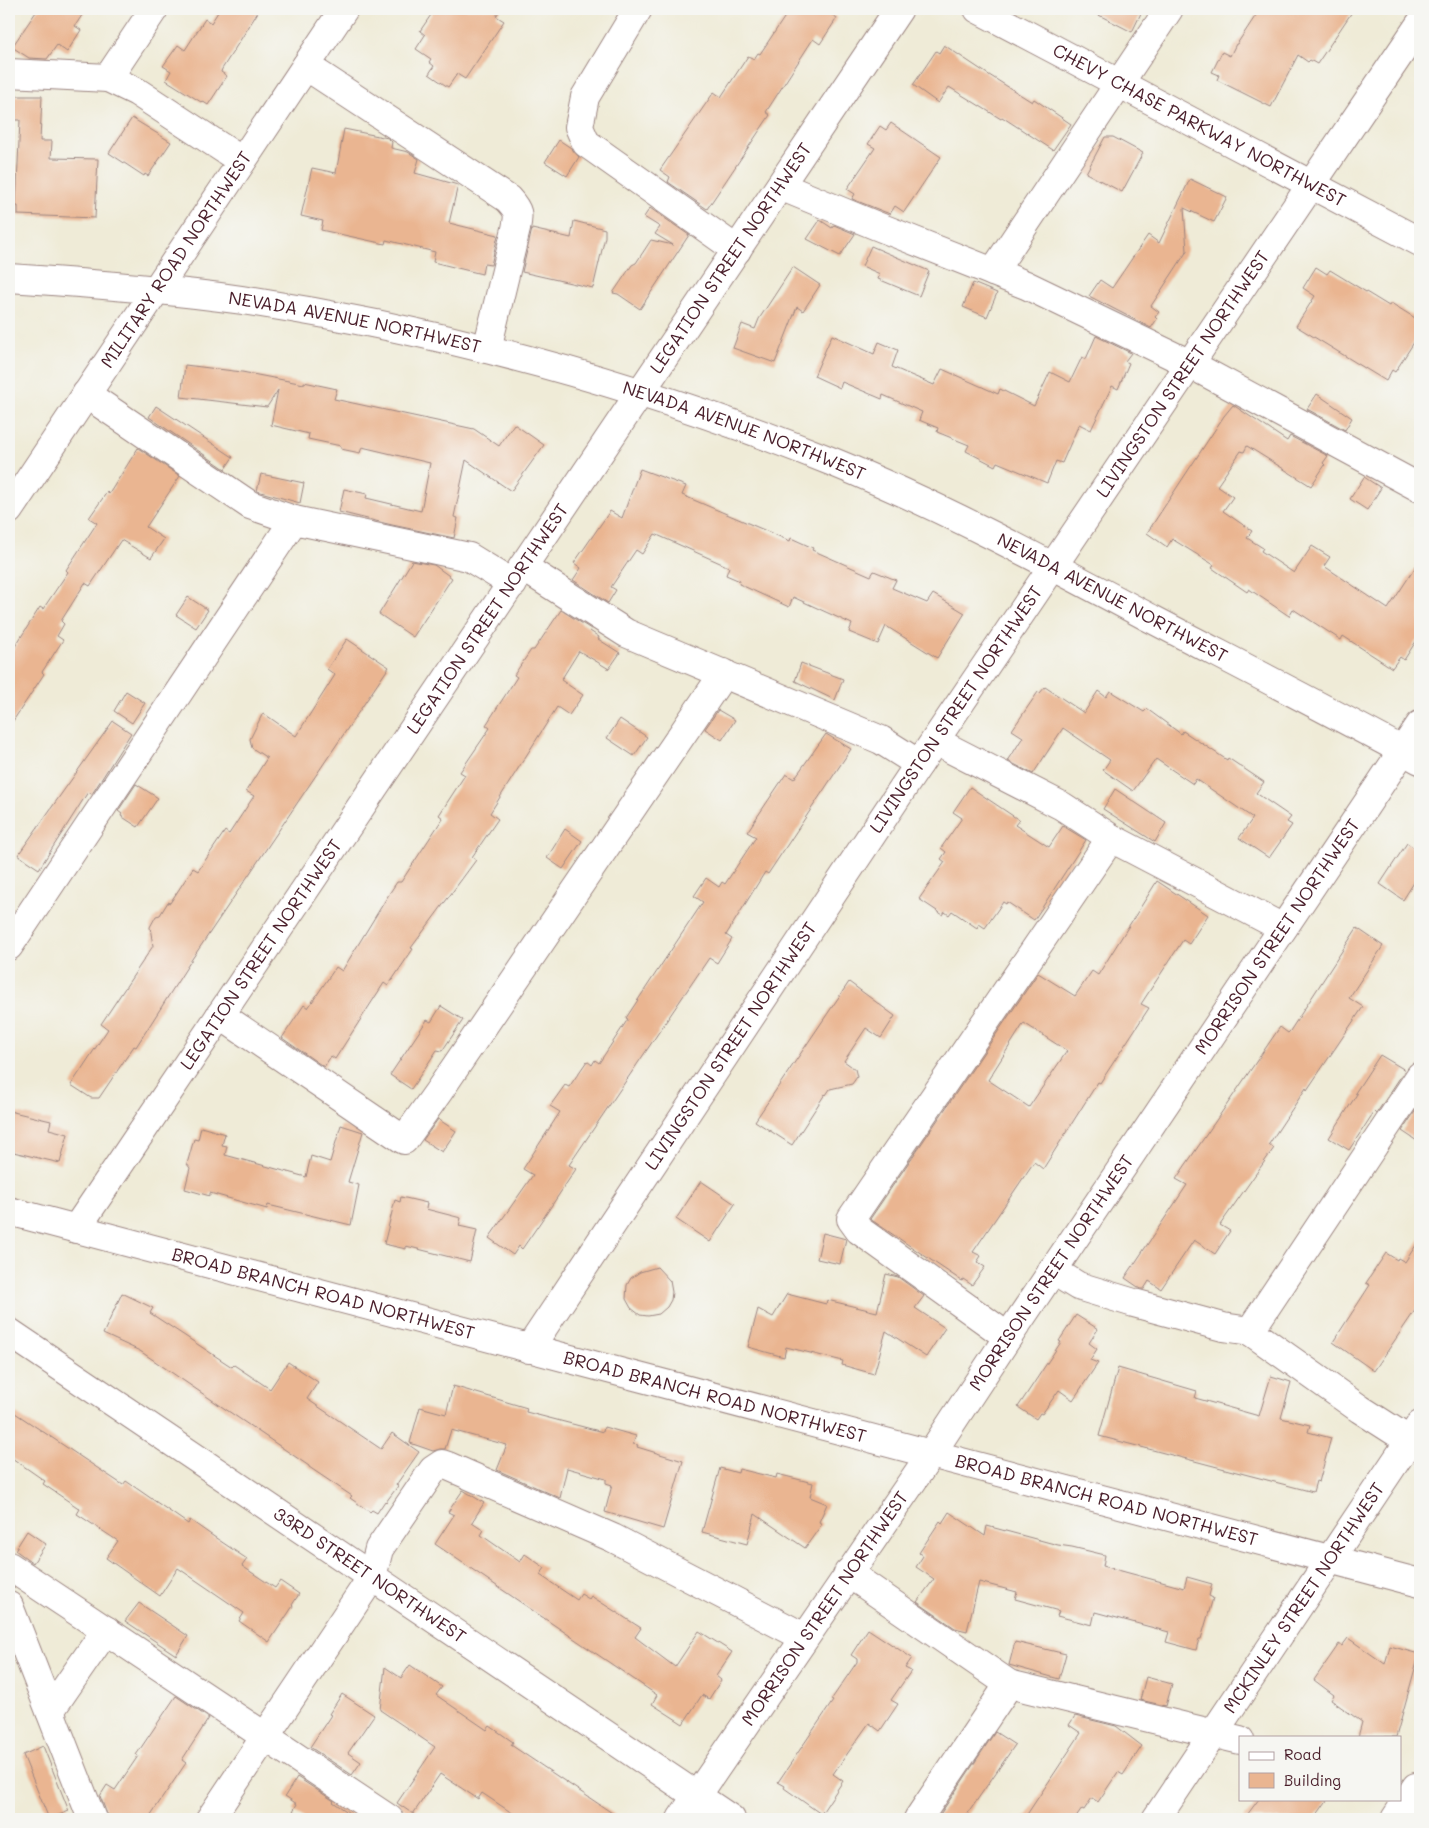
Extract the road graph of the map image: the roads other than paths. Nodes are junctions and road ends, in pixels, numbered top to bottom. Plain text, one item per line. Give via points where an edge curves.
1 (154, 9) edge
2 (344, 9) edge
3 (638, 9) edge
4 (899, 9) edge
5 (978, 9) edge
6 (1169, 9) edge
7 (1420, 24) edge
8 (306, 66) junction
9 (9, 73) edge
10 (108, 78) junction
11 (1119, 83) junction
12 (242, 161) junction
13 (1312, 185) junction
14 (780, 186) junction
15 (1420, 242) edge
16 (737, 250) junction
17 (992, 272) junction
18 (9, 278) edge
19 (156, 290) junction
20 (488, 349) junction
21 (1190, 364) junction
22 (86, 394) junction
23 (641, 394) junction
24 (1420, 488) edge
25 (9, 510) edge
26 (294, 520) junction
27 (1053, 566) junction
28 (518, 575) junction
29 (724, 673) junction
30 (1420, 725) edge
31 (935, 741) junction
32 (1412, 755) edge
33 (919, 764) junction
34 (1112, 838) junction
35 (1283, 928) junction
36 (9, 946) edge
37 (220, 1015) junction
38 (1420, 1076) edge
39 (9, 1211) edge
40 (76, 1229) junction
41 (1052, 1270) junction
42 (1250, 1331) junction
43 (9, 1332) edge
44 (1008, 1337) junction
45 (529, 1348) junction
46 (1415, 1433) edge
47 (931, 1454) junction
48 (1330, 1559) junction
49 (9, 1566) edge
50 (848, 1574) junction
51 (372, 1577) junction
52 (1420, 1583) edge
53 (9, 1606) edge
54 (106, 1630) junction
55 (804, 1637) junction
56 (1009, 1684) junction
57 (50, 1711) junction
58 (1214, 1733) junction
59 (265, 1736) junction
60 (1239, 1740) edge
61 (1412, 1787) edge
62 (696, 1796) junction
63 (92, 1819) edge
64 (210, 1819) edge
65 (389, 1819) edge
66 (681, 1819) edge
67 (731, 1819) edge
68 (918, 1819) edge
69 (1156, 1819) edge
70 (1396, 1819) edge

1 - 10 street
2 - 8 street, MILITARY ROAD NORTHWEST
3 - 16 street via 585,97 579,127 586,143
4 - 14 street, LEGATION STREET NORTHWEST
5 - 11 street, CHEVY CHASE PARKWAY NORTHWEST
6 - 11 street
7 - 13 street, LIVINGSTON STREET NORTHWEST
8 - 12 street, MILITARY ROAD NORTHWEST
8 - 20 street via 516,207 519,214
9 - 10 street
10 - 12 street via 137,92
11 - 13 street, CHEVY CHASE PARKWAY NORTHWEST
11 - 17 street
12 - 19 street, MILITARY ROAD NORTHWEST
13 - 15 street, CHEVY CHASE PARKWAY NORTHWEST
13 - 21 street, LIVINGSTON STREET NORTHWEST
14 - 16 street, LEGATION STREET NORTHWEST
14 - 17 street
16 - 23 street, LEGATION STREET NORTHWEST
17 - 21 street
18 - 19 street, NEVADA AVENUE NORTHWEST
19 - 20 street, NEVADA AVENUE NORTHWEST via 312,312
19 - 22 street, MILITARY ROAD NORTHWEST
20 - 23 street, NEVADA AVENUE NORTHWEST
21 - 24 street
21 - 27 street, LIVINGSTON STREET NORTHWEST
22 - 25 street, MILITARY ROAD NORTHWEST
22 - 26 street via 250,505
23 - 27 street, NEVADA AVENUE NORTHWEST via 843,466 948,513
23 - 28 street, LEGATION STREET NORTHWEST
26 - 28 street via 469,557
26 - 36 street
27 - 31 street, LIVINGSTON STREET NORTHWEST
27 - 32 street, NEVADA AVENUE NORTHWEST
28 - 29 street via 626,633
28 - 37 street, LEGATION STREET NORTHWEST
29 - 33 street via 881,740
29 - 37 street via 404,1140
30 - 32 street, MORRISON STREET NORTHWEST
31 - 33 street, LIVINGSTON STREET NORTHWEST
31 - 34 street via 1062,806
32 - 35 street, MORRISON STREET NORTHWEST
33 - 45 street, LIVINGSTON STREET NORTHWEST
34 - 35 street
34 - 44 street via 851,1219 859,1230
35 - 41 street, MORRISON STREET NORTHWEST
37 - 40 street, LEGATION STREET NORTHWEST
38 - 42 street
39 - 40 street, BROAD BRANCH ROAD NORTHWEST
40 - 45 street, BROAD BRANCH ROAD NORTHWEST
41 - 42 street via 1078,1286 1223,1327
41 - 44 street, MORRISON STREET NORTHWEST
42 - 46 street via 1360,1409
43 - 51 street, 33RD STREET NORTHWEST
44 - 47 street, MORRISON STREET NORTHWEST
45 - 47 street, BROAD BRANCH ROAD NORTHWEST
46 - 48 street, MCKINLEY STREET NORTHWEST
47 - 48 street, BROAD BRANCH ROAD NORTHWEST
47 - 50 street, MORRISON STREET NORTHWEST
48 - 52 street, BROAD BRANCH ROAD NORTHWEST
48 - 58 street, MCKINLEY STREET NORTHWEST
49 - 54 street
50 - 55 street, MORRISON STREET NORTHWEST
50 - 56 street
51 - 55 street via 379,1549 433,1470 442,1464 613,1538
51 - 59 street
51 - 62 street, 33RD STREET NORTHWEST
53 - 57 street
54 - 57 street
54 - 59 street
55 - 62 street, MORRISON STREET NORTHWEST
56 - 58 street
56 - 68 street
57 - 63 street
58 - 60 street
58 - 69 street, MCKINLEY STREET NORTHWEST
59 - 64 street
59 - 65 street
61 - 70 street
62 - 66 street, MORRISON STREET NORTHWEST
62 - 67 street, 33RD STREET NORTHWEST

